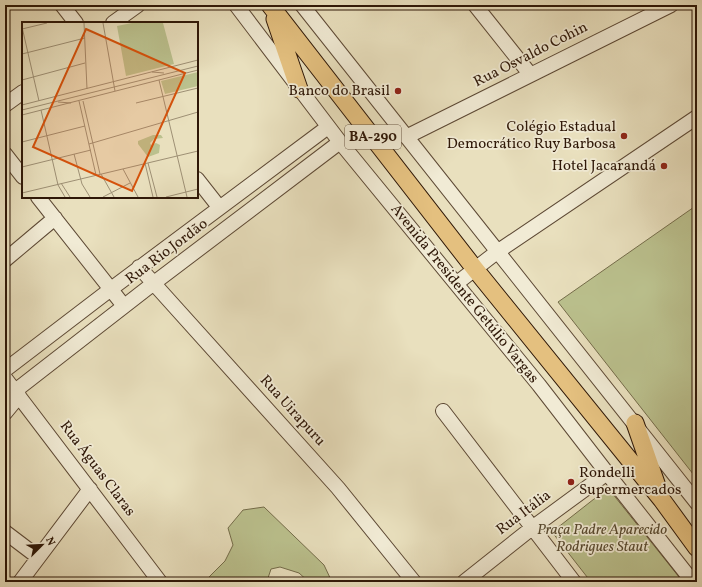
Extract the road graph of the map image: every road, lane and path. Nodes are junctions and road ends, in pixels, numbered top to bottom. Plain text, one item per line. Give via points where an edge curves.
1 (62, 5) edge
2 (138, 5) edge
3 (236, 5) edge
4 (270, 5) edge
5 (302, 5) edge
6 (475, 5) edge
7 (671, 5) edge
8 (649, 9) edge
9 (75, 22) edge
10 (114, 22) edge
11 (530, 74) junction
12 (299, 89) junction
13 (22, 93) edge
14 (5, 105) edge
15 (697, 117) edge
16 (328, 127) junction
17 (406, 137) junction
18 (340, 142) junction
19 (5, 154) edge
20 (22, 176) edge
21 (198, 180) edge
22 (39, 198) edge
23 (219, 208) junction
24 (55, 218) junction
25 (497, 252) junction
26 (5, 260) edge
27 (139, 268) junction
28 (475, 269) junction
29 (154, 283) junction
30 (457, 283) junction
31 (111, 289) junction
32 (124, 306) junction
33 (5, 370) edge
34 (5, 378) edge
35 (17, 393) junction
36 (443, 412) dead end
37 (5, 413) edge
38 (634, 423) junction
39 (607, 473) junction
40 (90, 490) junction
41 (662, 500) junction
42 (697, 503) edge
43 (532, 528) junction
44 (5, 532) edge
45 (697, 548) edge
46 (38, 558) junction
47 (20, 582) edge
48 (160, 582) edge
49 (414, 582) edge
50 (464, 582) edge
51 (574, 582) edge
52 (693, 582) edge

1 - 9 street
2 - 10 street
3 - 12 street, Avenida Presidente Getúlio Vargas
4 - 12 main road
4 - 28 main road, Avenida Presidente Getúlio Vargas / BA-290
5 - 17 street
6 - 11 street
7 - 8 street, Rua Osvaldo Cohin
8 - 11 street, Rua Osvaldo Cohin
11 - 17 street, Rua Osvaldo Cohin
12 - 16 street, Avenida Presidente Getúlio Vargas
13 - 14 street
15 - 25 street
16 - 18 street, Avenida Presidente Getúlio Vargas
16 - 23 street, Rua Rio Jordão
17 - 25 street
18 - 29 street, Rua Rio Jordão
18 - 30 street, Avenida Presidente Getúlio Vargas
19 - 20 street
21 - 23 street
22 - 24 street
23 - 27 street, Rua Rio Jordão
24 - 26 street
24 - 31 street
25 - 28 street
25 - 38 street
27 - 29 street, Rua Uirapuru
27 - 31 street, Rua Rio Jordão
28 - 30 street
28 - 41 main road, Avenida Presidente Getúlio Vargas / BA-290
29 - 32 street, Rua Rio Jordão
29 - 49 street, Rua Uirapuru via 338,488
30 - 39 street, Avenida Presidente Getúlio Vargas
31 - 32 street
31 - 33 street, Rua Rio Jordão
32 - 35 street, Rua Rio Jordão
34 - 35 street, Rua Águas Claras
35 - 37 street, Rua Rio Jordão
35 - 40 street, Rua Águas Claras
36 - 43 street
38 - 41 main road
38 - 42 street
39 - 43 street, Rua Itália
39 - 52 street, Avenida Presidente Getúlio Vargas
40 - 46 street
40 - 48 street, Rua Águas Claras
41 - 45 main road, Avenida Presidente Getúlio Vargas / BA-290
43 - 50 street, Rua Itália
43 - 51 street
44 - 46 street
46 - 47 street

